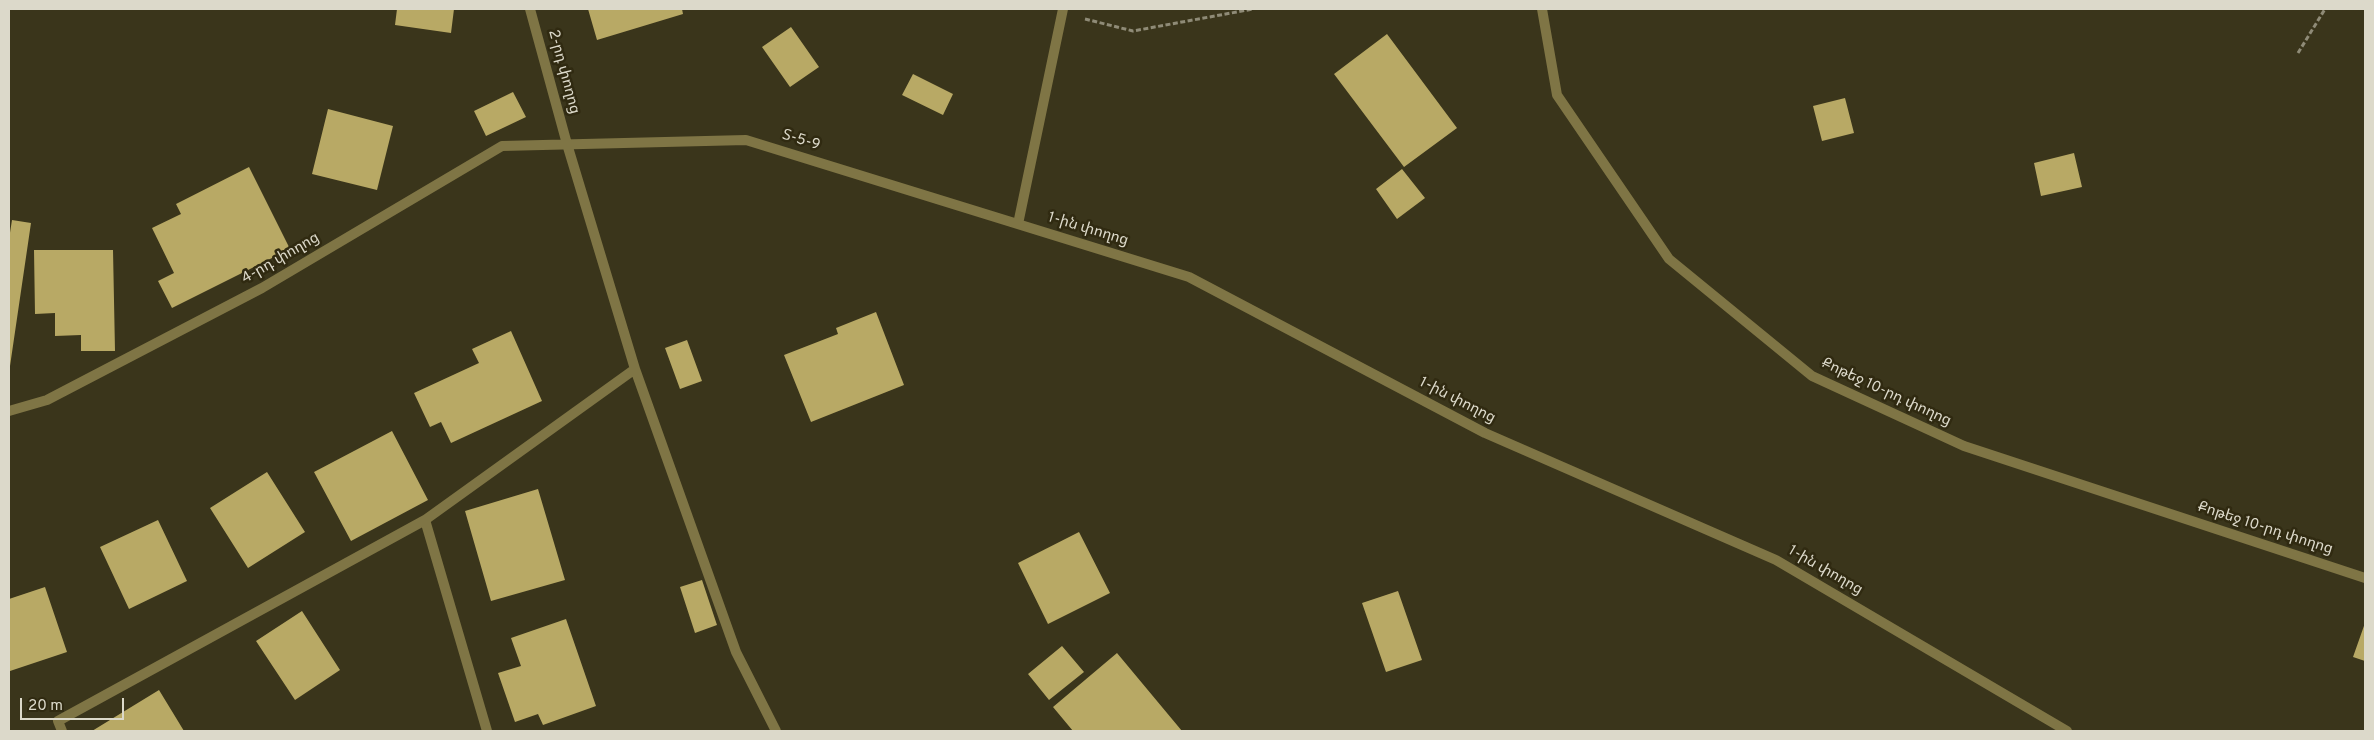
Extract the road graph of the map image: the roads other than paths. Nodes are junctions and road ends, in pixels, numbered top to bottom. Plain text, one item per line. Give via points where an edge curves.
1 (530, 9) edge
2 (1542, 9) edge
3 (1063, 11) edge
4 (567, 144) junction
5 (1018, 224) junction
6 (635, 370) junction
7 (9, 411) edge
8 (425, 520) junction
9 (2365, 578) edge
10 (62, 731) edge
11 (487, 731) edge
12 (776, 731) edge
13 (2067, 731) edge

1 - 4 street, 2-րդ փողոց
2 - 9 street, Քոթեջ 10-րդ փողոց via 1558,95 1669,259 1812,376 1964,446
3 - 5 street
4 - 5 street, Տ-5-9 / Տ-5-9 via 746,140
4 - 6 street, 2-րդ փողոց
4 - 7 street, 4-րդ փողոց / Տ-5-9 via 502,146 262,288 47,400
5 - 13 street, 1-ին փողոց / Տ-5-9 via 1189,277 1485,433 1776,560
6 - 8 street
6 - 12 street, 2-րդ փողոց via 736,652
8 - 10 street via 58,721
8 - 11 street

